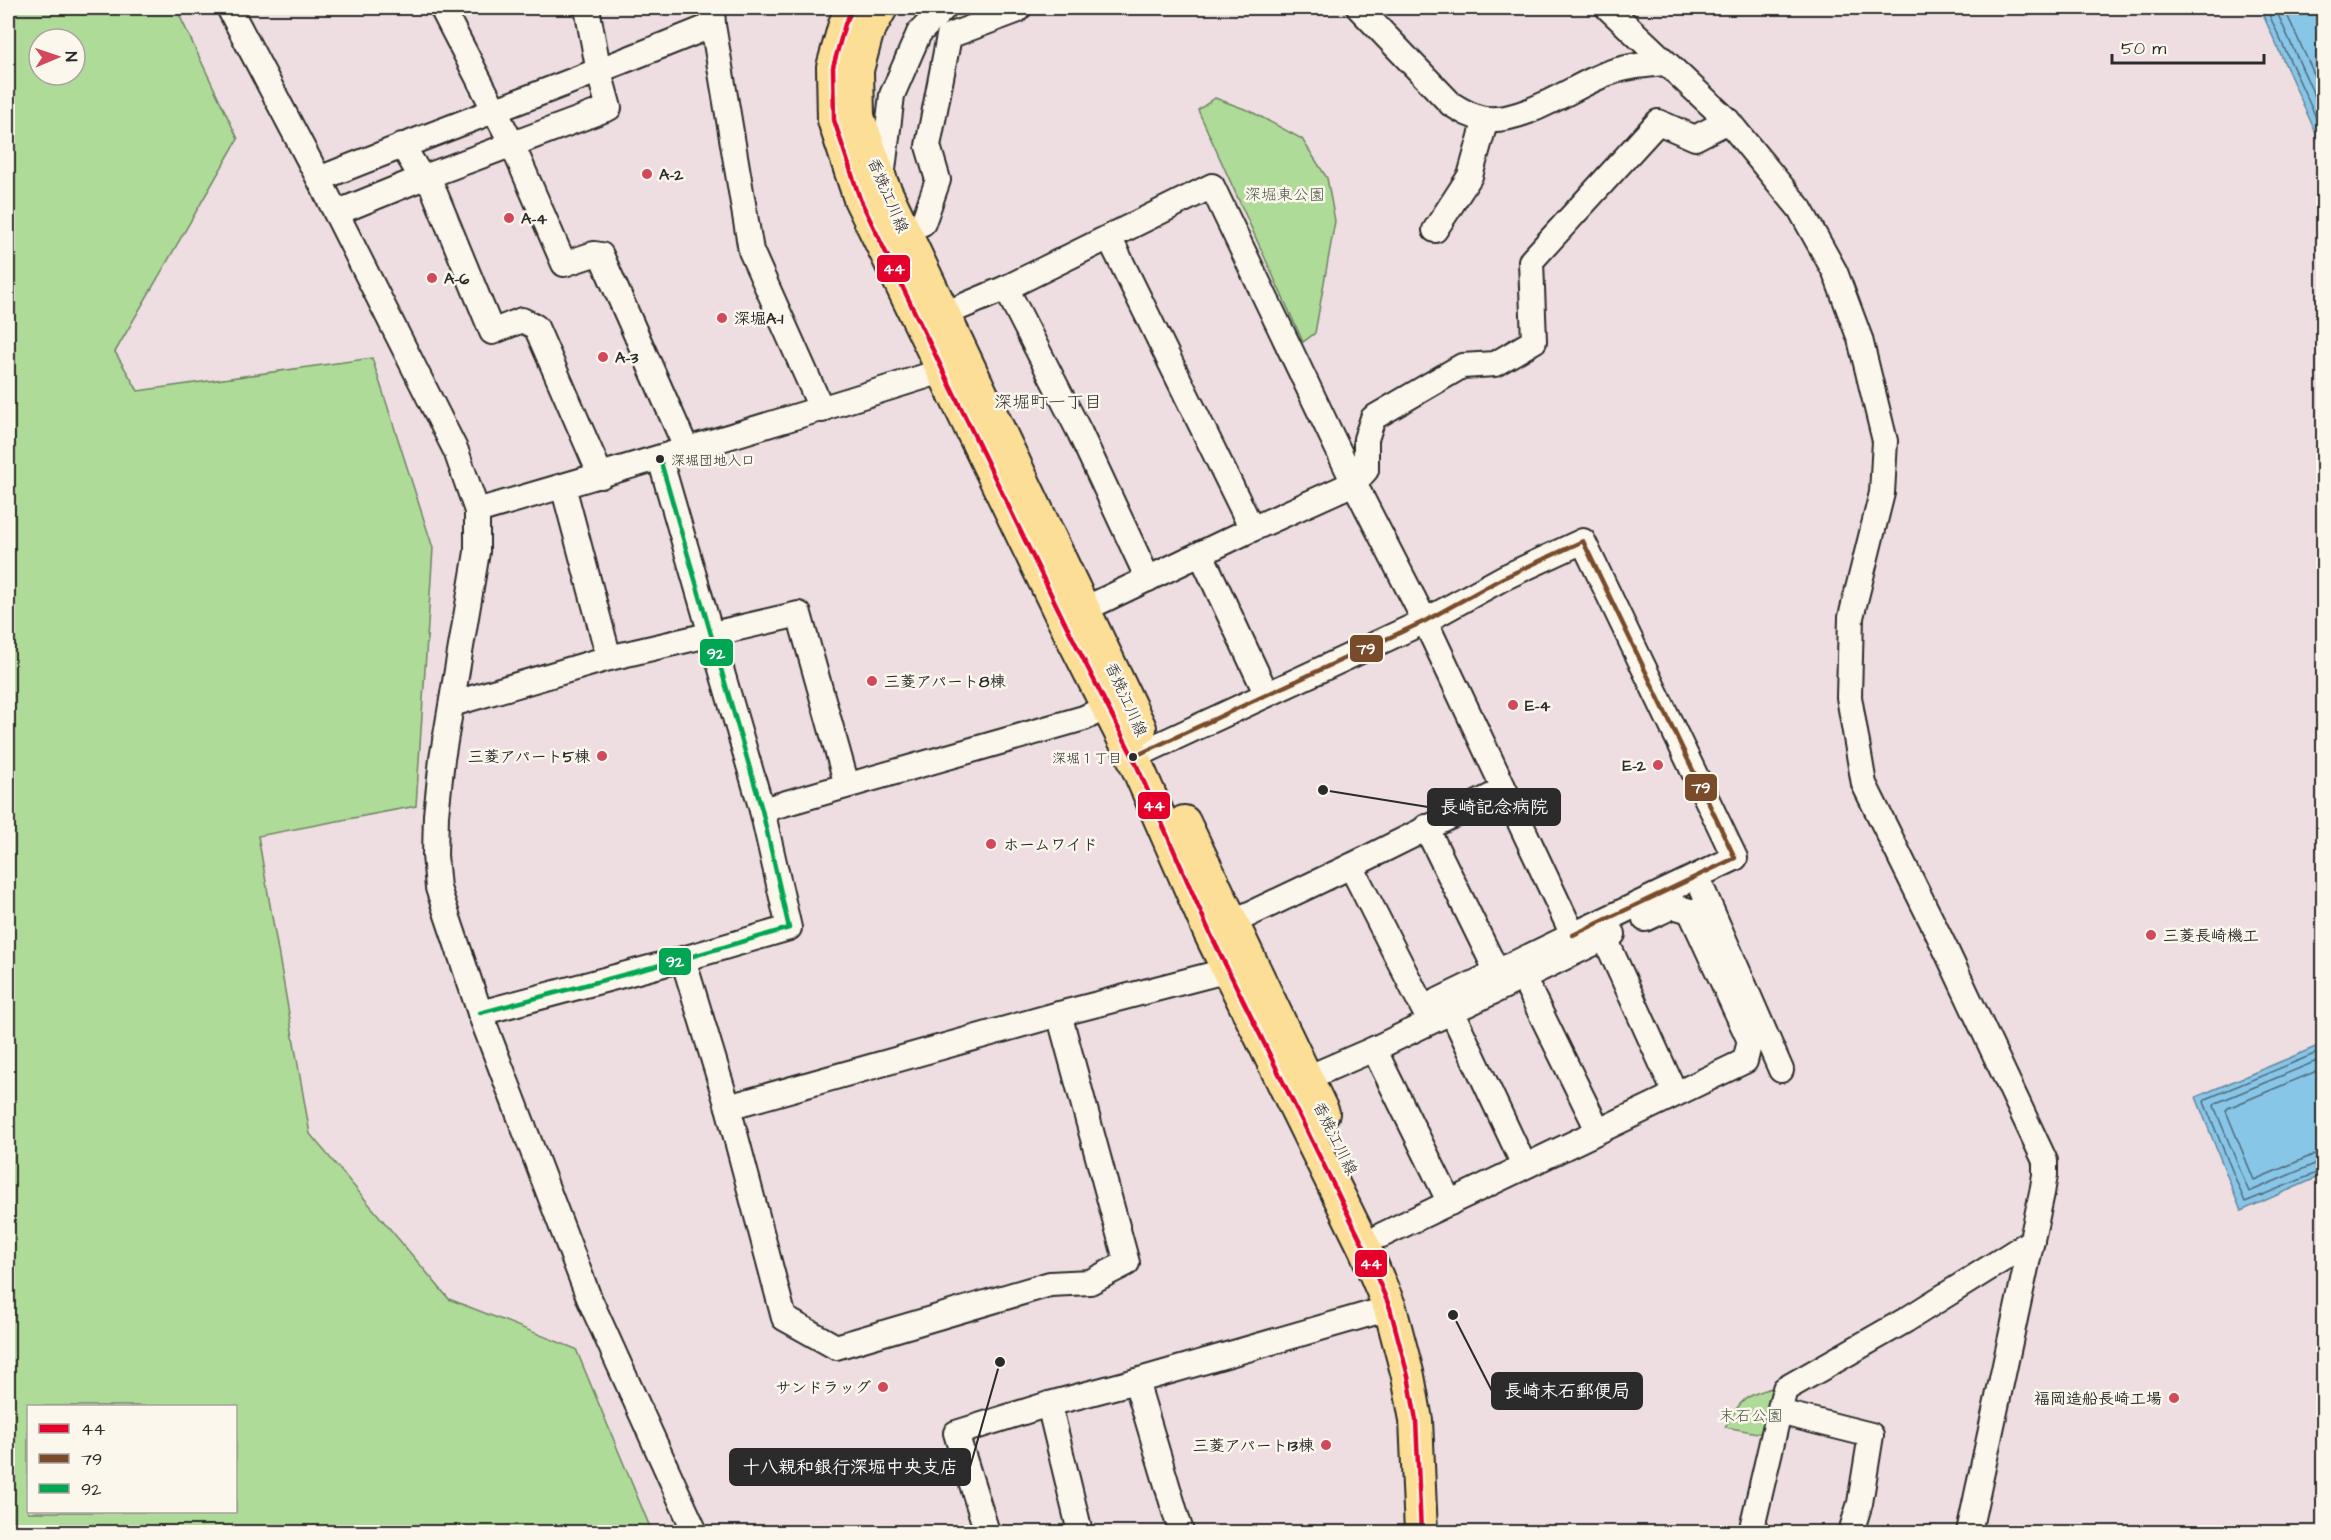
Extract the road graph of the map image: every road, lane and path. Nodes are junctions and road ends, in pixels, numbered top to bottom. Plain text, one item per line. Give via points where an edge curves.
1 (229, 8) edge
2 (442, 8) edge
3 (587, 8) edge
4 (854, 8) edge
5 (881, 8) edge
6 (944, 8) edge
7 (1019, 8) edge
8 (1359, 8) edge
9 (1608, 8) edge
10 (713, 16) edge
11 (1664, 63) junction
12 (599, 72) junction
13 (496, 111) junction
14 (1486, 119) junction
15 (1728, 121) junction
16 (512, 144) junction
17 (402, 146) junction
18 (422, 178) junction
19 (319, 179) junction
20 (871, 191) junction
21 (336, 213) junction
22 (1435, 230) dead end
23 (904, 232) junction
24 (1109, 237) junction
25 (1006, 288) junction
26 (932, 319) junction
27 (953, 365) junction
28 (822, 410) junction
29 (687, 450) junction
30 (660, 459) junction
31 (601, 476) junction
32 (1354, 483) junction
33 (563, 486) junction
34 (477, 511) junction
35 (1252, 529) junction
36 (1201, 554) junction
37 (1148, 579) junction
38 (1074, 614) junction
39 (1425, 621) junction
40 (711, 635) junction
41 (609, 658) junction
42 (1266, 693) junction
43 (452, 704) junction
44 (1107, 707) junction
45 (1141, 753) junction
46 (847, 785) junction
47 (1504, 790) junction
48 (762, 810) junction
49 (1426, 827) junction
50 (1351, 866) junction
51 (1697, 877) junction
52 (1221, 927) junction
53 (1573, 935) junction
54 (1605, 938) junction
55 (683, 959) junction
56 (1229, 970) junction
57 (1497, 972) junction
58 (1524, 979) junction
59 (1452, 1012) junction
60 (480, 1013) junction
61 (1059, 1014) junction
62 (1374, 1049) junction
63 (1781, 1070) dead end
64 (1307, 1078) junction
65 (1675, 1093) junction
66 (728, 1107) junction
67 (1598, 1130) junction
68 (1524, 1166) junction
69 (1450, 1203) junction
70 (1382, 1235) junction
71 (2032, 1241) junction
72 (1390, 1308) junction
73 (1136, 1381) junction
74 (1049, 1404) junction
75 (1779, 1412) junction
76 (695, 1533) edge
77 (987, 1533) edge
78 (1080, 1533) edge
79 (1181, 1533) edge
80 (1420, 1533) edge
81 (1442, 1533) edge
82 (1751, 1533) edge
83 (1851, 1533) edge
84 (1969, 1533) edge

1 - 19 street
2 - 13 street
3 - 12 street
4 - 20 main road, 香焼江川線 via 845,24 833,67 834,120
5 - 20 main road, 香焼江川線 via 867,33 857,70 858,117
6 - 20 street via 919,33 891,95
7 - 23 street via 949,36 928,146 938,180 923,223
8 - 14 street via 1451,104 1466,114
9 - 11 street
10 - 12 street
10 - 28 street via 751,251
11 - 14 street via 1603,75 1528,111
11 - 15 street
12 - 13 street
12 - 16 street via 609,108
13 - 16 street
13 - 17 street
14 - 22 street via 1470,176
15 - 32 street via 1695,138 1659,122 1531,261 1534,341 1495,364 1462,366 1374,418 1366,439 1366,470
15 - 71 street via 1800,209 1835,272 1860,339 1885,441 1882,493 1851,617 1849,697 1864,784 2044,1161 2045,1175
16 - 18 street
16 - 29 street via 564,264 601,255
17 - 18 street
17 - 19 street
18 - 21 street
18 - 31 street via 432,186 492,332 522,320 536,327
19 - 21 street
20 - 23 main road, 香焼江川線
20 - 26 main road, 香焼江川線
21 - 34 street via 456,451
23 - 26 main road, 香焼江川線
24 - 25 street
24 - 32 street via 1212,186
24 - 35 street
25 - 26 street
25 - 37 street
26 - 27 main road, 香焼江川線
27 - 28 street
27 - 38 main road, 香焼江川線
28 - 29 street
29 - 30 street
30 - 31 street
30 - 40 street
31 - 33 street
32 - 35 street
32 - 39 street
33 - 34 street
33 - 41 street
34 - 43 street via 477,552
35 - 36 street
36 - 37 street
36 - 42 street
37 - 38 street
38 - 44 main road, 香焼江川線
38 - 45 main road, 香焼江川線
39 - 42 street
39 - 47 street
39 - 51 street via 1503,578 1583,541 1735,858
40 - 41 street
40 - 46 street via 799,614
40 - 48 street
41 - 43 street
42 - 45 street
43 - 60 street via 442,759 435,855 438,888
44 - 45 main road, 香焼江川線
44 - 46 street via 1084,718
45 - 52 main road, 香焼江川線
46 - 48 street
47 - 49 street
47 - 53 street
48 - 55 street via 789,928
49 - 50 street
49 - 57 street
50 - 52 street
50 - 57 street via 1423,1008
51 - 53 street
51 - 63 street
52 - 56 main road, 香焼江川線
52 - 64 main road, 香焼江川線
53 - 57 street
54 - 58 street
54 - 65 street
54 - 65 street via 1673,906 1690,910 1750,1041 1745,1061
55 - 60 street
55 - 66 street
56 - 61 street
56 - 72 main road, 香焼江川線
58 - 59 street
58 - 67 street
59 - 62 street
59 - 68 street
60 - 76 street via 590,1298
61 - 66 street
61 - 66 street via 1127,1263 1089,1282 1050,1284 836,1347 784,1318
62 - 64 street
62 - 69 street
64 - 70 main road, 香焼江川線
65 - 67 street
67 - 68 street
68 - 69 street
69 - 70 street
70 - 81 main road, 香焼江川線 via 1410,1301 1429,1371 1437,1417
71 - 75 street via 1906,1320 1785,1389
71 - 84 street
72 - 73 street
72 - 80 main road, 香焼江川線 via 1416,1420
73 - 74 street
73 - 79 street
74 - 77 street via 956,1433
74 - 78 street
75 - 82 street
75 - 83 street via 1871,1435

